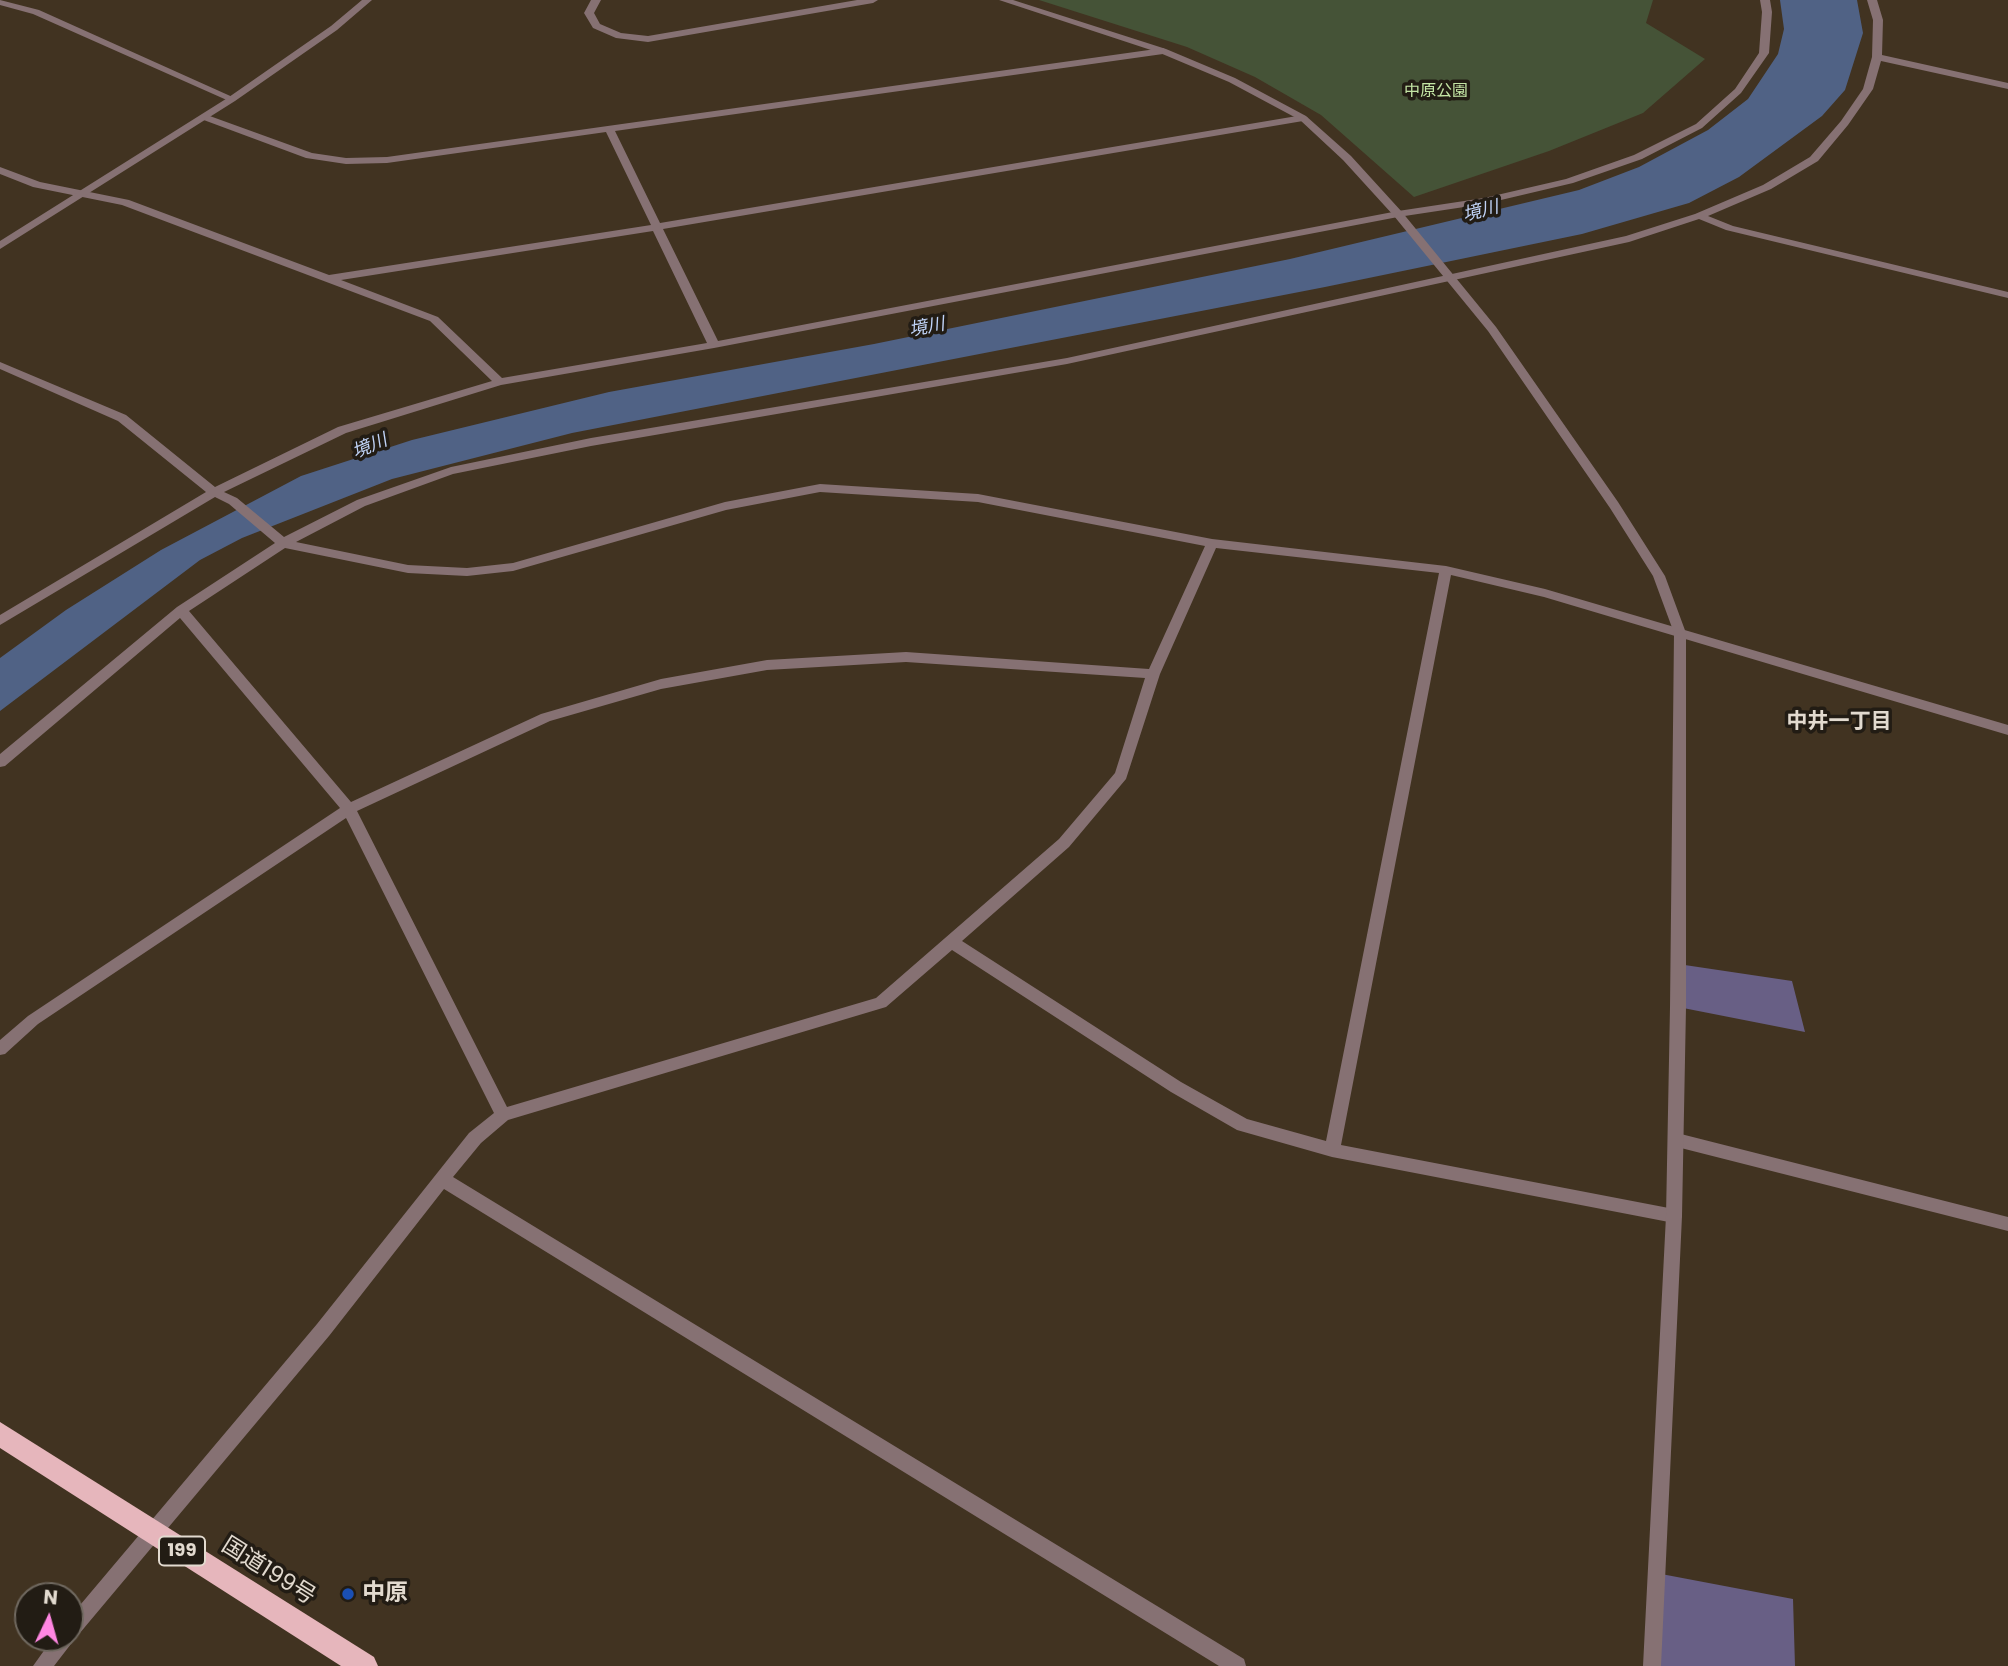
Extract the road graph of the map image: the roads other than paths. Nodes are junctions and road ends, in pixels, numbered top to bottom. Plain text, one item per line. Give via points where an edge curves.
1 (367, 0) edge
2 (596, 0) edge
3 (873, 0) edge
4 (1004, 0) edge
5 (1765, 0) edge
6 (1872, 0) edge
7 (0, 2) edge
8 (1163, 51) junction
9 (1877, 57) junction
10 (2008, 86) edge
11 (232, 99) junction
12 (204, 117) junction
13 (1303, 118) junction
14 (610, 130) junction
15 (0, 170) edge
16 (83, 193) junction
17 (1699, 216) junction
18 (1401, 218) junction
19 (657, 227) junction
20 (0, 246) edge
21 (1445, 274) junction
22 (327, 279) junction
23 (2008, 295) edge
24 (714, 345) junction
25 (0, 365) edge
26 (500, 383) junction
27 (214, 492) junction
28 (283, 543) junction
29 (1212, 544) junction
30 (1447, 570) junction
31 (0, 605) edge
32 (181, 610) junction
33 (13, 611) junction
34 (0, 621) edge
35 (1680, 633) junction
36 (1153, 674) junction
37 (2008, 730) edge
38 (0, 762) edge
39 (349, 809) junction
40 (951, 942) junction
41 (0, 1049) edge
42 (503, 1115) junction
43 (1677, 1140) junction
44 (1332, 1150) junction
45 (442, 1179) junction
46 (1674, 1216) junction
47 (2008, 1224) edge
48 (0, 1434) edge
49 (151, 1532) junction
50 (84, 1615) edge
51 (54, 1652) edge
52 (42, 1666) edge
53 (365, 1666) edge
54 (1237, 1666) edge
55 (1652, 1666) edge

1 - 11 street
2 - 3 street via 589,13 596,26 619,36 648,39
4 - 8 street
5 - 18 street via 1764,53 1738,91 1699,126 1638,157 1569,181
6 - 9 street via 1878,20
7 - 11 street via 36,12
8 - 13 street via 1232,80
8 - 14 street
9 - 10 street
9 - 17 street via 1868,89 1814,159 1767,187
11 - 12 street
12 - 14 street via 310,156 346,161 387,160
12 - 16 street
13 - 18 street via 1348,158
13 - 19 street
14 - 19 street
15 - 16 street via 37,185
16 - 20 street
16 - 22 street via 125,202
17 - 21 street via 1629,239
17 - 23 street via 1730,228
18 - 21 street
18 - 24 street
19 - 22 street
19 - 24 street
21 - 28 street via 1067,361 590,442 451,471 361,503
21 - 35 street via 1492,329 1614,505 1659,576
22 - 26 street via 434,319
24 - 26 street
25 - 27 street via 122,418
26 - 27 street via 342,430
27 - 28 street via 233,501
27 - 33 street
28 - 29 street via 408,569 467,572 501,568 631,535 725,506 820,488 978,498
28 - 32 street
29 - 30 street
29 - 36 street
30 - 35 street
30 - 44 street
31 - 33 street
32 - 38 street
32 - 39 street
33 - 34 street
35 - 37 street
35 - 43 street
36 - 39 street via 906,657 767,665 661,684 546,716
36 - 40 street via 1121,775 1064,843
39 - 41 street via 33,1020
39 - 42 street
40 - 42 street via 881,1003
40 - 44 street via 1243,1125
42 - 45 street via 475,1138
43 - 46 street
43 - 47 street
44 - 46 street
45 - 49 street via 323,1330
45 - 54 street
46 - 55 street
48 - 49 highway, 国道199号 / 199
49 - 50 street
49 - 53 highway, 国道199号 / 199
51 - 52 street

